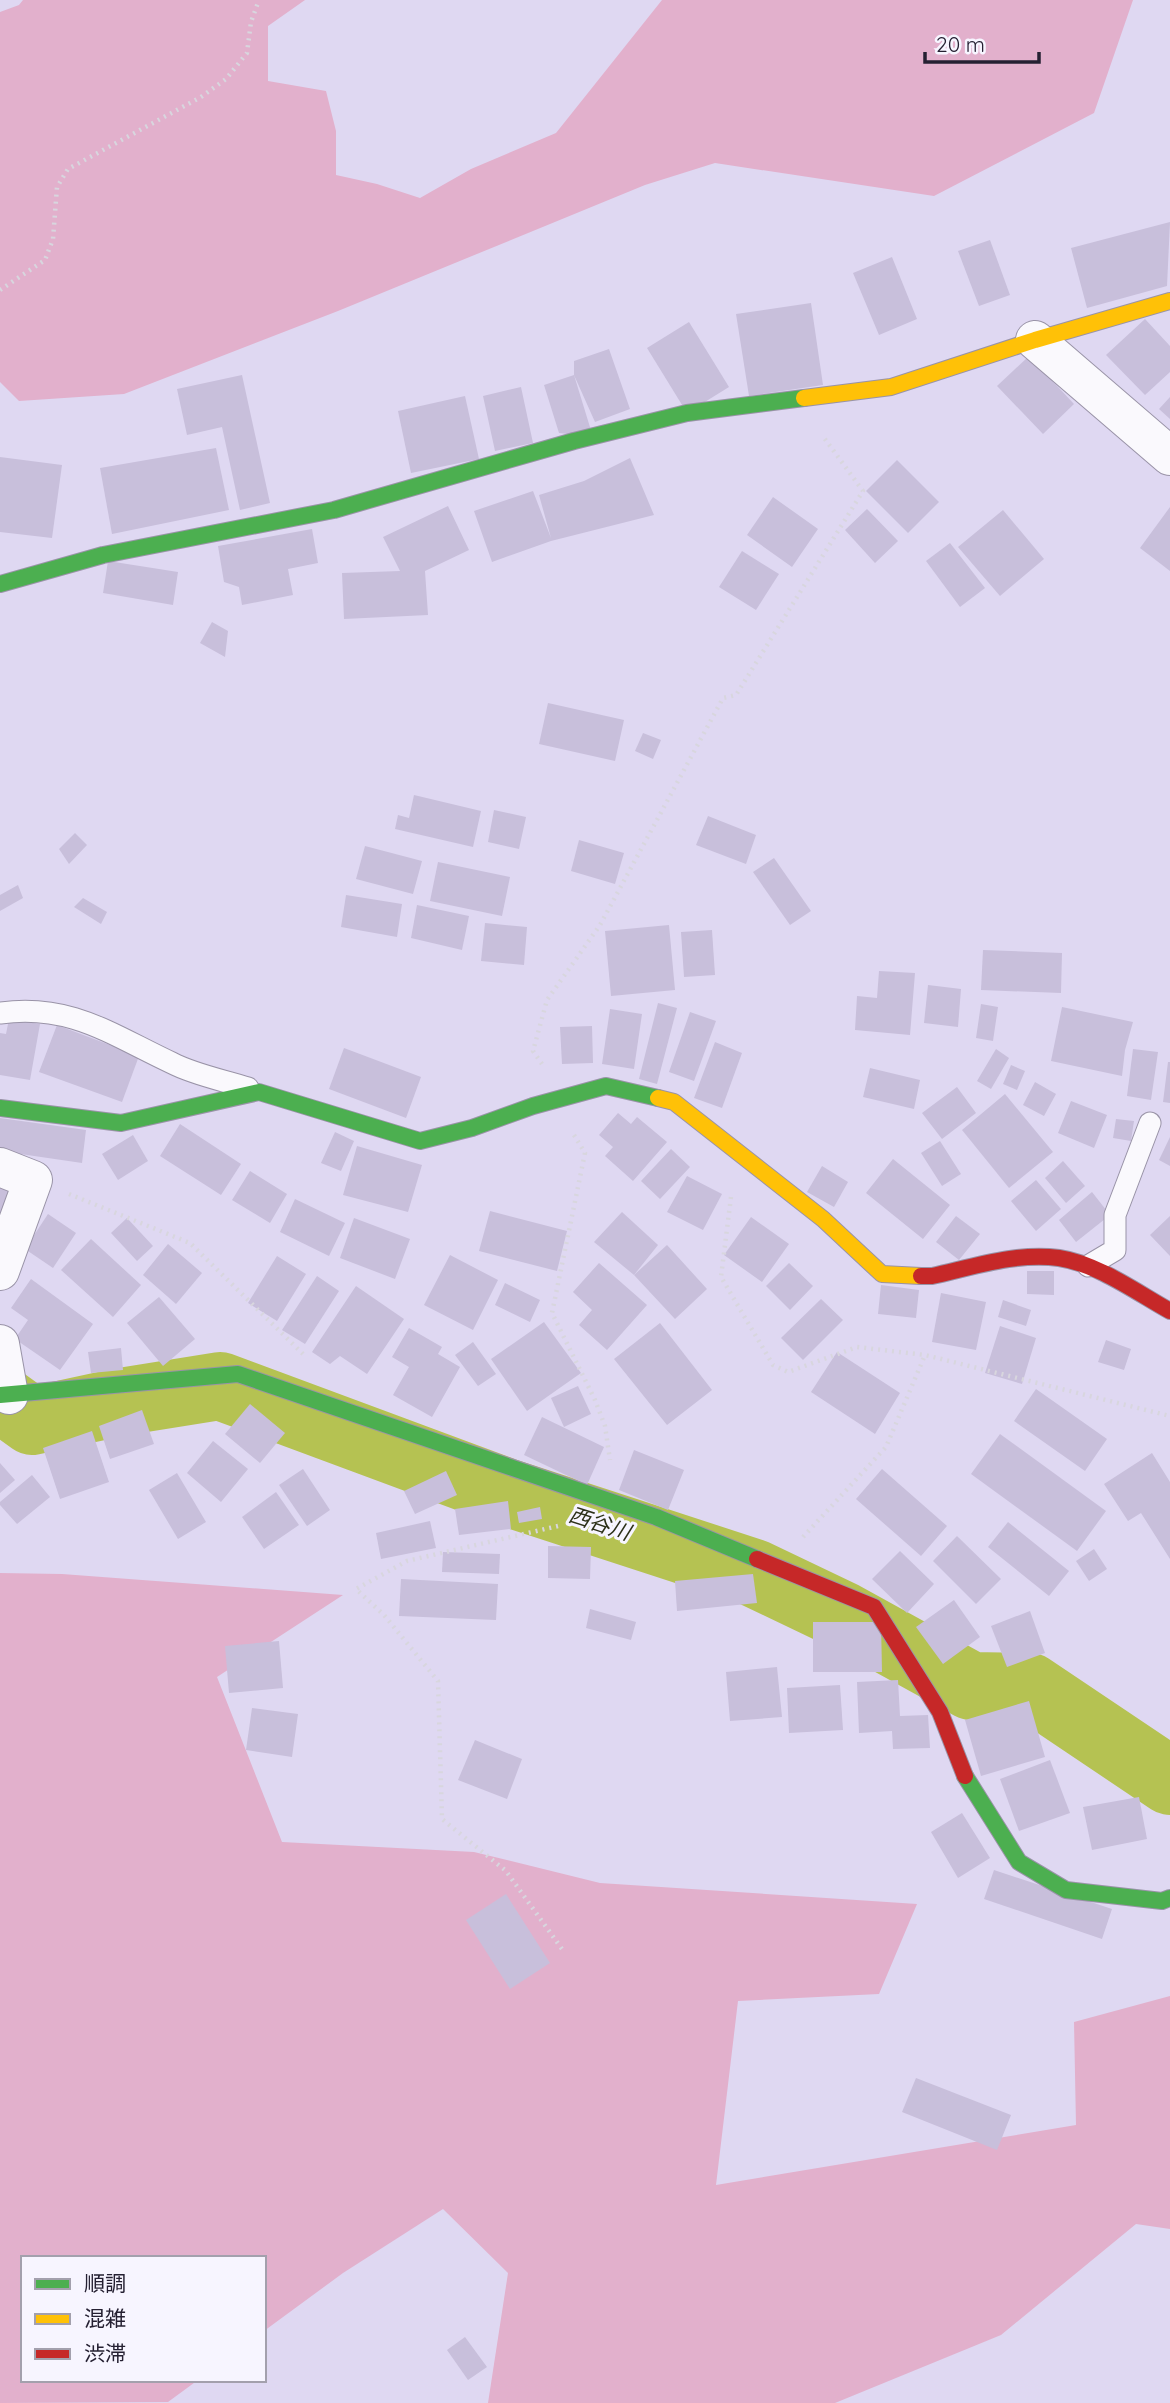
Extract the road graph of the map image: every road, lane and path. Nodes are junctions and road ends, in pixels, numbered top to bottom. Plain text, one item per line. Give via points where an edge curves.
1 (259, 0) edge
2 (0, 290) edge
3 (1170, 301) edge
4 (1035, 340) junction
5 (819, 396) junction
6 (1170, 456) edge
7 (0, 584) edge
8 (0, 1013) edge
9 (259, 1092) junction
10 (582, 1092) junction
11 (533, 1107) junction
12 (0, 1108) edge
13 (1150, 1123) dead end
14 (16, 1173) edge
15 (731, 1196) dead end
16 (1088, 1265) junction
17 (0, 1270) edge
18 (1170, 1311) edge
19 (0, 1343) edge
20 (925, 1355) junction
21 (310, 1362) dead end
22 (4, 1395) edge
23 (1170, 1416) edge
24 (594, 1496) junction
25 (775, 1567) junction
26 (1170, 1898) edge
27 (562, 1949) dead end

1 - 2 path via 247,53 226,79 68,169 57,187 53,239 45,260
3 - 4 street
4 - 5 street via 891,387
4 - 6 street
5 - 7 street via 687,413 334,510 103,555
5 - 10 path via 813,423 863,491 736,695 723,698 600,925 547,1000 533,1051 545,1068
8 - 9 lane via 25,1009 74,1017 173,1064
9 - 11 street via 420,1141
9 - 12 street via 121,1123
10 - 11 street
10 - 16 street via 606,1086 674,1102 822,1219 882,1274 932,1276 1022,1257
11 - 24 path via 572,1130 585,1153 552,1313 605,1426 611,1459
13 - 16 lane via 1115,1215 1115,1250
14 - 17 street
14 - 21 path via 190,1243
15 - 20 path via 721,1277 773,1365 788,1372 857,1347
16 - 18 street
19 - 22 street
20 - 23 path
20 - 25 path via 886,1447
22 - 24 street via 238,1374
24 - 25 street
24 - 27 path via 557,1526 407,1561 356,1589 384,1615 438,1681 442,1819 506,1871
25 - 26 street via 874,1607 940,1712 966,1777 1019,1862 1066,1889 1162,1901

